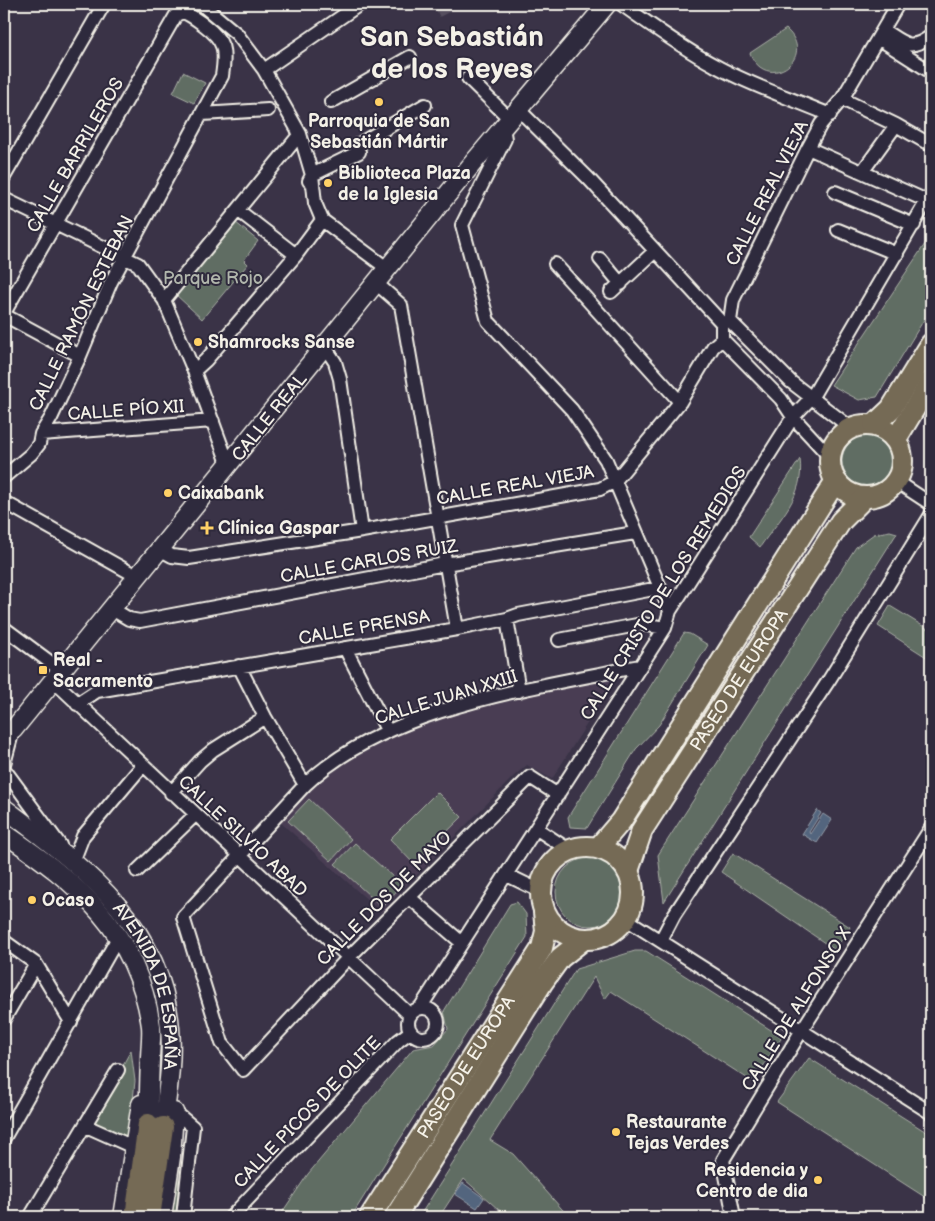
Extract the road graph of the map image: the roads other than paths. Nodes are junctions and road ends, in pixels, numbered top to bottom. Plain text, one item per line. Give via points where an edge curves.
1 (104, 4) edge
2 (201, 4) edge
3 (360, 4) edge
4 (607, 4) edge
5 (621, 4) edge
6 (896, 5) edge
7 (881, 34) junction
8 (931, 36) edge
9 (913, 46) junction
10 (410, 58) dead end
11 (912, 59) junction
12 (264, 70) junction
13 (931, 72) edge
14 (222, 76) joint
15 (468, 78) dead end
16 (842, 100) junction
17 (331, 102) dead end
18 (425, 105) dead end
19 (268, 110) dead end
20 (202, 114) junction
21 (830, 115) junction
22 (511, 118) junction
23 (896, 125) junction
24 (300, 134) junction
25 (931, 145) edge
26 (808, 148) junction
27 (862, 172) junction
28 (4, 178) edge
29 (309, 181) junction
30 (835, 192) dead end
31 (929, 198) edge
32 (4, 199) edge
33 (239, 211) junction
34 (322, 220) junction
35 (56, 222) junction
36 (914, 225) junction
37 (838, 230) dead end
38 (655, 251) junction
39 (897, 254) junction
40 (296, 255) junction
41 (125, 256) junction
42 (600, 259) dead end
43 (555, 264) dead end
44 (388, 269) junction
45 (376, 283) junction
46 (164, 300) junction
47 (4, 314) edge
48 (726, 322) junction
49 (722, 339) junction
50 (931, 344) edge
51 (325, 347) junction
52 (80, 356) junction
53 (194, 371) junction
54 (930, 386) edge
55 (812, 397) junction
56 (680, 402) junction
57 (793, 418) junction
58 (213, 420) junction
59 (874, 425) junction
60 (851, 428) junction
61 (41, 434) junction
62 (896, 439) junction
63 (830, 457) junction
64 (229, 466) junction
65 (4, 477) edge
66 (615, 481) junction
67 (896, 481) junction
68 (835, 482) junction
69 (864, 498) junction
70 (4, 502) edge
71 (931, 504) edge
72 (931, 515) edge
73 (436, 517) junction
74 (362, 531) junction
75 (635, 533) junction
76 (160, 550) junction
77 (445, 564) junction
78 (138, 577) junction
79 (659, 588) junction
80 (112, 609) junction
81 (670, 610) junction
82 (507, 619) junction
83 (4, 628) edge
84 (665, 628) junction
85 (457, 629) junction
86 (559, 640) dead end
87 (345, 648) junction
88 (239, 666) junction
89 (640, 666) junction
90 (58, 676) junction
91 (519, 691) junction
92 (77, 704) junction
93 (265, 717) junction
94 (387, 730) junction
95 (8, 733) edge
96 (4, 764) edge
97 (142, 765) junction
98 (4, 771) edge
99 (305, 784) junction
100 (4, 787) edge
101 (171, 793) junction
102 (558, 795) junction
103 (4, 808) edge
104 (195, 815) junction
105 (931, 828) edge
106 (537, 829) junction
107 (4, 833) edge
108 (598, 848) junction
109 (569, 850) junction
110 (238, 854) junction
111 (71, 860) junction
112 (138, 871) dead end
113 (628, 871) junction
114 (507, 875) junction
115 (540, 891) junction
116 (409, 897) junction
117 (544, 912) junction
118 (626, 919) junction
119 (119, 936) junction
120 (584, 940) junction
121 (661, 940) junction
122 (4, 941) edge
123 (462, 943) junction
124 (348, 958) junction
125 (36, 964) junction
126 (415, 1011) junction
127 (4, 1019) edge
128 (71, 1022) junction
129 (802, 1030) junction
130 (410, 1032) junction
131 (150, 1067) junction
132 (118, 1070) dead end
133 (243, 1070) joint
134 (931, 1113) edge
135 (162, 1121) junction
136 (86, 1126) junction
137 (4, 1138) edge
138 (133, 1147) junction
139 (30, 1217) edge
140 (122, 1217) edge
141 (135, 1217) edge
142 (150, 1217) edge
143 (162, 1217) edge
144 (183, 1217) edge
145 (231, 1217) edge
146 (370, 1217) edge
147 (395, 1217) edge
148 (734, 1217) edge

1 - 28 street
2 - 12 street via 237,34
3 - 12 street
4 - 22 main road, CALLE REAL
5 - 21 street via 714,65 778,96 792,98
6 - 7 street, CALLE REAL VIEJA
7 - 9 street
7 - 11 street
7 - 16 street, CALLE REAL VIEJA
8 - 9 street
9 - 11 street
10 - 17 street
11 - 13 street
12 - 24 street
14 - 20 street, CALLE RAMÓN ESTEBAN
14 - 35 street, CALLE BARRILEROS via 224,50 218,35 190,15 183,12 176,15
15 - 22 street
16 - 21 street, CALLE REAL VIEJA
16 - 23 street
18 - 29 street via 356,146 359,152
19 - 20 street
20 - 41 street, CALLE RAMÓN ESTEBAN
21 - 26 street, CALLE REAL VIEJA
22 - 38 street via 594,183
22 - 44 main road, CALLE REAL
22 - 66 street via 505,139 462,225 488,321 572,410 606,460
23 - 25 street
23 - 27 street
24 - 29 street
24 - 33 street
26 - 27 street
26 - 48 street, CALLE REAL VIEJA via 733,300
27 - 31 street
29 - 34 street
30 - 36 street
31 - 36 street, CALLE CRISTO DE LOS REMEDIOS
32 - 35 street
33 - 40 street
33 - 46 street
34 - 40 street
34 - 44 street
35 - 41 street
35 - 47 street, CALLE BARRILEROS
36 - 39 street, CALLE CRISTO DE LOS REMEDIOS
37 - 39 street
38 - 42 street via 616,288
38 - 48 street
39 - 55 street, CALLE CRISTO DE LOS REMEDIOS
40 - 53 street
41 - 46 street via 138,264
41 - 52 street, CALLE RAMÓN ESTEBAN
43 - 56 street
44 - 45 main road, CALLE REAL
45 - 51 main road, CALLE REAL
45 - 73 street via 401,304
46 - 53 street
47 - 52 street
48 - 49 street, CALLE REAL VIEJA
48 - 55 street
49 - 56 street, CALLE REAL VIEJA via 713,347
49 - 57 street via 781,399
50 - 59 main road via 891,409
51 - 64 main road, CALLE REAL
51 - 74 street via 335,362 340,379
52 - 61 street, CALLE RAMÓN ESTEBAN
53 - 58 street
54 - 62 main road
55 - 57 street, CALLE CRISTO DE LOS REMEDIOS
55 - 60 street
56 - 66 street, CALLE REAL VIEJA
57 - 63 street
57 - 81 street, CALLE CRISTO DE LOS REMEDIOS
58 - 61 street, CALLE PÍO XII
58 - 64 street
59 - 60 main road
59 - 62 main road via 887,430
60 - 63 main road via 837,439
61 - 65 street, CALLE RAMÓN ESTEBAN via 39,444 31,454
62 - 67 main road via 902,463
63 - 68 main road
64 - 76 main road, CALLE REAL
66 - 73 street, CALLE REAL VIEJA via 600,489
66 - 75 street
67 - 69 main road via 886,491
67 - 71 street
68 - 69 main road via 845,492
68 - 108 main road, PASEO DE EUROPA via 621,821
69 - 113 main road, PASEO DE EUROPA via 841,521 642,830
70 - 78 street
72 - 121 street
73 - 74 street, CALLE REAL VIEJA
73 - 77 street
74 - 76 street, CALLE REAL VIEJA via 189,558 172,556
75 - 77 street, CALLE CARLOS RUIZ
75 - 79 street
76 - 78 main road, CALLE REAL
77 - 80 street, CALLE CARLOS RUIZ via 140,621
77 - 85 street
78 - 80 main road, CALLE REAL
79 - 81 street
79 - 82 street, CALLE PRENSA
80 - 90 main road, CALLE REAL
81 - 84 street, CALLE CRISTO DE LOS REMEDIOS
82 - 85 street, CALLE PRENSA
82 - 91 street
83 - 90 street, CALLE SILVIO ABAD
84 - 86 street via 642,624
84 - 89 street, CALLE CRISTO DE LOS REMEDIOS
85 - 87 street, CALLE PRENSA
87 - 88 street, CALLE PRENSA
87 - 94 street
88 - 92 street, CALLE PRENSA via 97,691
88 - 93 street
89 - 91 street, CALLE JUAN XXIII
89 - 102 street, CALLE CRISTO DE LOS REMEDIOS
90 - 92 street, CALLE SILVIO ABAD
90 - 95 main road, CALLE REAL
91 - 94 street, CALLE JUAN XXIII
92 - 97 street, CALLE SILVIO ABAD
93 - 99 street
93 - 101 street via 213,750
94 - 99 street, CALLE JUAN XXIII via 363,742
95 - 96 street
97 - 101 street, CALLE SILVIO ABAD
97 - 111 street via 83,836
98 - 100 street
98 - 111 street
99 - 110 street, CALLE JUAN XXIII
101 - 104 street, CALLE SILVIO ABAD
102 - 106 street, CALLE CRISTO DE LOS REMEDIOS
102 - 116 street, CALLE DOS DE MAYO via 530,777
103 - 111 main road, AVENIDA DE ESPAÑA
104 - 110 street, CALLE SILVIO ABAD
104 - 112 street
105 - 129 street, CALLE DE ALFONSO X
106 - 109 street
106 - 114 street, CALLE CRISTO DE LOS REMEDIOS
107 - 119 main road, AVENIDA DE ESPAÑA via 80,891
108 - 109 main road
108 - 113 main road via 612,853
109 - 115 main road via 549,866
110 - 124 street, CALLE SILVIO ABAD
110 - 133 street, CALLE JUAN XXIII via 183,917 222,1043
111 - 135 main road, AVENIDA DE ESPAÑA via 120,906 151,957 165,998 170,1028 170,1059
113 - 118 main road via 634,888
114 - 115 street
114 - 123 street, CALLE CRISTO DE LOS REMEDIOS
115 - 117 main road
116 - 123 street
116 - 124 street, CALLE DOS DE MAYO
117 - 120 main road via 562,932
117 - 146 main road, PASEO DE EUROPA via 546,931 542,948
118 - 120 main road via 604,936
118 - 121 street
119 - 128 street
119 - 131 main road, AVENIDA DE ESPAÑA via 134,966 146,1002 151,1027
120 - 147 main road, PASEO DE EUROPA via 560,958 542,984
121 - 129 street
122 - 125 street
123 - 126 street, CALLE CRISTO DE LOS REMEDIOS
124 - 126 street, CALLE SILVIO ABAD
124 - 133 street, CALLE DOS DE MAYO
125 - 127 street
125 - 128 street
126 - 130 street via 407,1025
126 - 130 street via 434,1012 438,1027 427,1038 419,1038
128 - 137 street
129 - 134 street
129 - 148 street, CALLE DE ALFONSO X via 723,1160
130 - 145 street, CALLE PICOS DE OLITE
131 - 135 main road, AVENIDA DE ESPAÑA
131 - 138 main road
132 - 136 street
135 - 141 main road, AVENIDA DE ESPAÑA
135 - 142 main road, AVENIDA DE ESPAÑA
135 - 143 main road via 171,1158
135 - 144 street via 193,1128
136 - 138 street
136 - 139 street
138 - 140 main road

